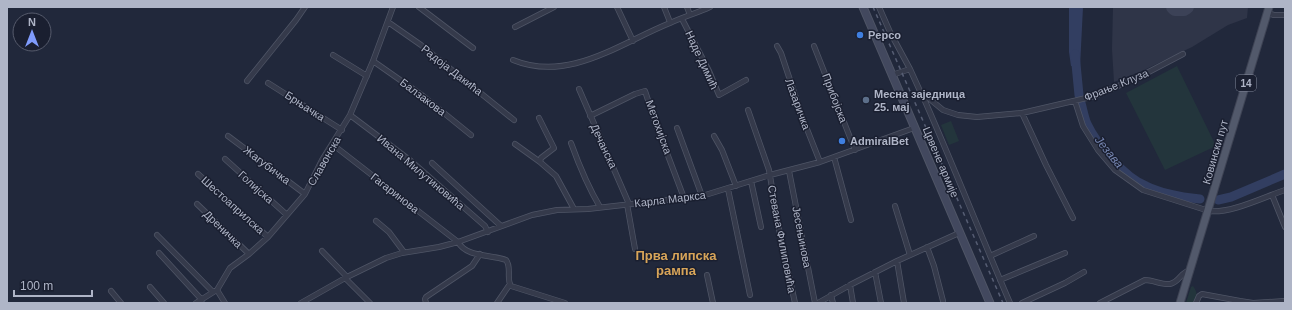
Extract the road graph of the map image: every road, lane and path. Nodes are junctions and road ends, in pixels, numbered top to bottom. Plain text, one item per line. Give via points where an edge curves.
1 (305, 7) edge
2 (393, 7) edge
3 (419, 7) edge
4 (554, 7) edge
5 (617, 7) edge
6 (664, 7) edge
7 (687, 7) edge
8 (710, 7) edge
9 (863, 7) edge
10 (879, 7) edge
11 (1268, 10) edge
12 (690, 15) junction
13 (1285, 15) edge
14 (682, 18) junction
15 (388, 22) junction
16 (670, 22) junction
17 (515, 27) dead end
18 (633, 41) junction
19 (777, 46) dead end
20 (814, 46) dead end
21 (473, 48) dead end
22 (1183, 54) dead end
23 (333, 55) dead end
24 (513, 60) dead end
25 (373, 61) junction
26 (910, 69) junction
27 (892, 75) junction
28 (367, 76) junction
29 (746, 80) dead end
30 (247, 81) dead end
31 (268, 83) dead end
32 (579, 89) dead end
33 (920, 91) junction
34 (1075, 101) junction
35 (748, 110) dead end
36 (1022, 113) junction
37 (350, 115) junction
38 (590, 116) junction
39 (539, 118) dead end
40 (514, 120) dead end
41 (677, 128) dead end
42 (914, 128) junction
43 (342, 130) junction
44 (471, 135) dead end
45 (228, 136) dead end
46 (714, 136) dead end
47 (571, 143) dead end
48 (332, 144) junction
49 (515, 144) dead end
50 (855, 150) junction
51 (834, 157) junction
52 (225, 159) dead end
53 (540, 162) junction
54 (820, 162) junction
55 (432, 163) dead end
56 (789, 171) junction
57 (198, 174) dead end
58 (770, 175) junction
59 (751, 181) junction
60 (736, 186) junction
61 (728, 189) junction
62 (1285, 190) edge
63 (306, 194) junction
64 (1272, 194) junction
65 (702, 196) junction
66 (684, 198) junction
67 (197, 204) dead end
68 (628, 204) junction
69 (895, 206) dead end
70 (600, 207) junction
71 (574, 209) junction
72 (1209, 211) junction
73 (288, 215) junction
74 (1074, 218) dead end
75 (850, 220) dead end
76 (376, 221) dead end
77 (501, 226) junction
78 (760, 227) dead end
79 (1285, 227) edge
80 (488, 232) junction
81 (959, 233) junction
82 (157, 234) dead end
83 (1034, 236) dead end
84 (268, 237) junction
85 (458, 242) junction
86 (927, 247) junction
87 (635, 249) dead end
88 (322, 251) dead end
89 (159, 252) dead end
90 (404, 252) junction
91 (1065, 253) dead end
92 (249, 254) junction
93 (480, 254) junction
94 (910, 255) junction
95 (990, 256) junction
96 (897, 261) junction
97 (1191, 270) junction
98 (875, 272) junction
99 (1084, 272) dead end
100 (707, 275) dead end
101 (346, 277) junction
102 (1000, 280) junction
103 (510, 284) junction
104 (850, 285) junction
105 (150, 287) dead end
106 (111, 291) dead end
107 (215, 291) junction
108 (750, 295) dead end
109 (831, 295) junction
110 (202, 300) junction
111 (943, 301) dead end
112 (1285, 301) edge
113 (121, 303) edge
114 (164, 303) edge
115 (196, 303) edge
116 (225, 303) edge
117 (301, 303) edge
118 (370, 303) edge
119 (426, 303) edge
120 (497, 303) edge
121 (565, 303) edge
122 (712, 303) edge
123 (795, 303) edge
124 (815, 303) edge
125 (818, 303) edge
126 (833, 303) edge
127 (853, 303) edge
128 (881, 303) edge
129 (904, 303) edge
130 (990, 303) edge
131 (1010, 303) edge
132 (1022, 303) edge
133 (1100, 303) edge
134 (1180, 303) edge
135 (1196, 303) edge
136 (1253, 303) edge

1 - 30 street
2 - 15 street, Славонска
3 - 21 street
4 - 17 street
5 - 18 street
6 - 16 street
7 - 12 street
8 - 12 street
9 - 27 main road, Црвене армије
10 - 26 street, Фрање Клуза
11 - 13 street via 1274,15
11 - 72 main road, Ковински пут / 14
12 - 14 street
14 - 16 street
14 - 29 street, Наде Димић via 719,95
15 - 25 street, Славонска
15 - 40 street, Радоја Дакића
16 - 18 street
18 - 24 street via 584,62 567,65 537,67
19 - 54 street, Лазаричка
20 - 50 street, Прибојска
22 - 34 street, Фрање Клуза via 1141,76 1095,96
23 - 28 street
25 - 28 street, Славонска
25 - 44 street, Балзакова
26 - 27 street
26 - 33 street, Фрање Клуза
27 - 42 main road, Црвене армије
28 - 37 street, Славонска
31 - 43 street, Брњачка
32 - 38 street, Дечанска
33 - 36 street, Фрање Клуза via 943,110 958,115 977,117
33 - 95 street
34 - 36 street, Фрање Клуза
34 - 72 street via 1083,126 1115,170 1143,190
35 - 58 street, Стевана Филиповића
36 - 74 street
37 - 43 street, Славонска
37 - 80 street, Ивана Милутиновића via 411,161 485,226
38 - 66 street, Метохијска via 645,91
38 - 68 street, Дечанска
39 - 53 street via 554,148 541,158
41 - 65 street
42 - 50 street, Карла Маркса
42 - 81 main road, Црвене армије
43 - 48 street, Славонска
45 - 63 street, Жагубичка
46 - 60 street
47 - 70 street
48 - 63 street, Славонска
48 - 85 street, Гагаринова
49 - 53 street
50 - 51 street, Карла Маркса
51 - 54 street, Карла Маркса
51 - 75 street
52 - 73 street, Голијска
53 - 71 street via 556,176
54 - 56 street, Карла Маркса
55 - 77 street
56 - 58 street, Карла Маркса
56 - 124 street, Јесењинова
57 - 84 street, Шестоаприлска
58 - 59 street, Карла Маркса
58 - 123 street, Стевана Филиповића
59 - 60 street, Карла Маркса
59 - 78 street
60 - 61 street, Карла Маркса
61 - 65 street, Карла Маркса
61 - 108 street
62 - 64 street
63 - 73 street, Славонска
64 - 72 street via 1219,212
64 - 79 street
65 - 66 street, Карла Маркса
66 - 68 street, Карла Маркса
67 - 92 street, Дреничка
68 - 70 street, Карла Маркса
68 - 87 street, Карла Маркса
69 - 94 street
70 - 71 street, Карла Маркса
71 - 77 street, Карла Маркса via 532,215
72 - 97 main road, Ковински пут / 14
73 - 84 street, Славонска
76 - 90 street via 389,232
77 - 80 street, Карла Маркса
80 - 85 street, Карла Маркса
81 - 86 street
81 - 130 main road, Црвене армије
82 - 107 street
83 - 95 street
84 - 92 street, Славонска
85 - 90 street, Карла Маркса
85 - 93 street, Гагаринова via 463,249
86 - 94 street
86 - 111 street
88 - 101 street
89 - 110 street
90 - 101 street, Карла Маркса
91 - 102 street
92 - 107 street, Славонска via 230,268
93 - 103 street, Гагаринова via 507,262
93 - 119 street via 472,266 426,297
94 - 96 street
95 - 102 street
96 - 98 street
96 - 129 street
97 - 133 street via 1184,272 1172,284 1145,280
97 - 134 main road, Ковински пут / 14
98 - 104 street
98 - 128 street
99 - 132 street
100 - 122 street
101 - 117 street, Карла Маркса
101 - 118 street
102 - 131 street
103 - 120 street
103 - 121 street
104 - 109 street
104 - 127 street
105 - 114 street
106 - 113 street
107 - 110 street, Славонска
107 - 116 street
109 - 125 street
109 - 126 street
110 - 115 street, Славонска
112 - 136 street
135 - 136 street via 1202,294

